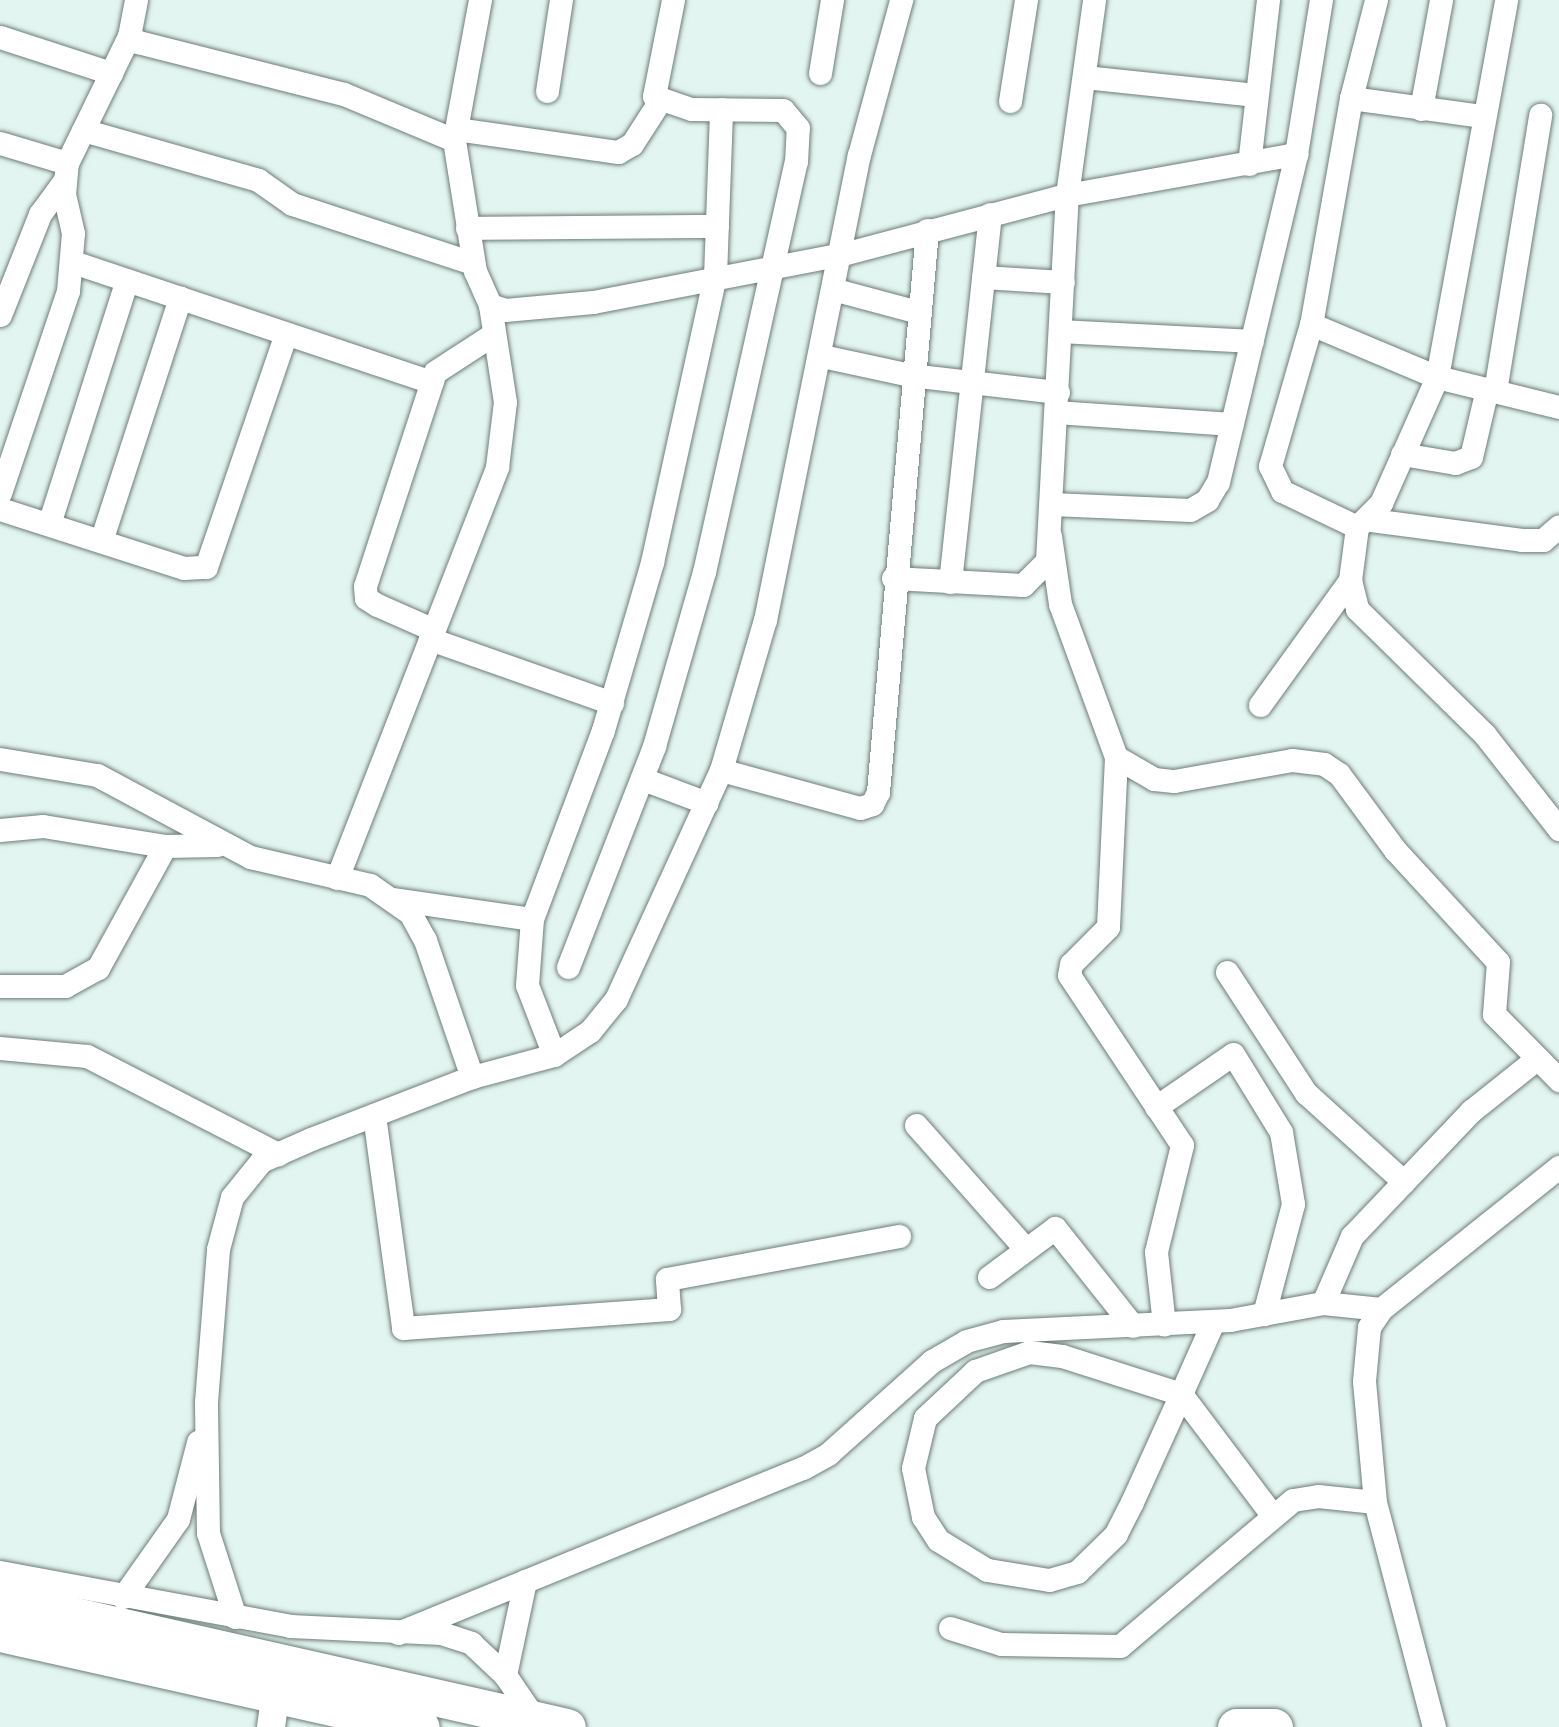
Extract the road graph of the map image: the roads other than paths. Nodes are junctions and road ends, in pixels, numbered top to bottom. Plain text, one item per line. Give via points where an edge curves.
1 (136, 0) edge
2 (480, 0) edge
3 (561, 0) edge
4 (673, 0) edge
5 (832, 0) edge
6 (901, 0) edge
7 (1026, 0) edge
8 (1094, 0) edge
9 (1268, 0) edge
10 (1321, 0) edge
11 (1376, 0) edge
12 (1441, 0) edge
13 (1506, 0) edge
14 (129, 36) junction
15 (0, 37) edge
16 (820, 73) dead end
17 (111, 74) junction
18 (1084, 77) junction
19 (547, 91) dead end
20 (1256, 95) junction
21 (1351, 98) junction
22 (659, 102) junction
23 (1010, 102) dead end
24 (721, 108) junction
25 (1421, 109) junction
26 (1541, 115) dead end
27 (1483, 116) junction
28 (83, 130) junction
29 (455, 134) junction
30 (0, 143) edge
31 (1296, 154) junction
32 (1249, 164) junction
33 (66, 172) junction
34 (1067, 195) junction
35 (990, 214) junction
36 (717, 226) junction
37 (467, 228) junction
38 (927, 230) junction
39 (843, 254) junction
40 (73, 262) junction
41 (473, 263) junction
42 (775, 265) junction
43 (715, 276) junction
44 (983, 277) junction
45 (127, 280) junction
46 (1063, 282) junction
47 (836, 290) junction
48 (180, 298) junction
49 (490, 305) junction
50 (918, 312) junction
51 (0, 315) edge
52 (1311, 324) junction
53 (1060, 331) junction
54 (286, 334) junction
55 (492, 335) junction
56 (1252, 341) junction
57 (822, 356) junction
58 (910, 375) junction
59 (1437, 377) junction
60 (430, 382) junction
61 (972, 383) junction
62 (1491, 390) junction
63 (1057, 402) junction
64 (1559, 407) edge
65 (1232, 424) junction
66 (1402, 454) junction
67 (0, 493) edge
68 (1052, 504) junction
69 (0, 509) edge
70 (49, 524) junction
71 (1364, 524) junction
72 (1559, 526) edge
73 (1050, 536) junction
74 (101, 541) junction
75 (893, 578) junction
76 (1350, 580) junction
77 (950, 582) junction
78 (432, 634) junction
79 (611, 703) junction
80 (1260, 705) dead end
81 (1116, 757) junction
82 (0, 759) edge
83 (721, 770) junction
84 (643, 779) junction
85 (707, 803) junction
86 (1559, 829) edge
87 (0, 830) edge
88 (224, 845) junction
89 (165, 846) junction
90 (337, 878) junction
91 (390, 899) junction
92 (532, 919) junction
93 (568, 967) dead end
94 (1227, 972) dead end
95 (0, 986) edge
96 (0, 1048) edge
97 (554, 1055) junction
98 (1535, 1060) junction
99 (472, 1077) junction
100 (1559, 1080) edge
101 (1156, 1107) junction
102 (374, 1115) junction
103 (916, 1125) dead end
104 (278, 1154) junction
105 (1559, 1167) edge
106 (1404, 1182) junction
107 (899, 1236) dead end
108 (1025, 1248) junction
109 (989, 1277) dead end
110 (1323, 1303) junction
111 (1381, 1309) junction
112 (1264, 1314) junction
113 (1213, 1322) junction
114 (1164, 1325) junction
115 (1133, 1326) junction
116 (1181, 1394) junction
117 (206, 1402) junction
118 (1375, 1502) junction
119 (1273, 1516) junction
120 (0, 1572) edge
121 (526, 1581) junction
122 (123, 1597) junction
123 (0, 1599) edge
124 (234, 1617) junction
125 (950, 1628) dead end
126 (0, 1633) edge
127 (398, 1633) junction
128 (505, 1675) junction
129 (273, 1710) edge
130 (322, 1715) edge
131 (551, 1723) edge
132 (421, 1727) edge
133 (1236, 1727) edge
134 (1274, 1727) edge
135 (1434, 1727) edge

1 - 14 street
2 - 29 street
3 - 19 street
4 - 22 street via 652,85
5 - 16 street
6 - 39 street via 859,155
7 - 23 street
8 - 18 street
9 - 20 street
10 - 31 street
11 - 21 street
12 - 25 street
13 - 27 street
14 - 17 street
14 - 29 street via 344,94
15 - 17 street
17 - 28 street
18 - 20 street
18 - 34 street
20 - 32 street
21 - 25 street
21 - 52 street
22 - 24 street
22 - 29 street via 632,144 618,152
24 - 36 street
24 - 42 street via 783,110 797,128
25 - 27 street
26 - 62 street
27 - 59 street
28 - 33 street
28 - 41 street via 258,180 292,204
29 - 37 street
30 - 33 street
31 - 32 street
31 - 56 street
32 - 34 street
33 - 40 street
33 - 51 street via 40,214
34 - 35 street
34 - 46 street
35 - 38 street
35 - 44 street
36 - 37 street
36 - 43 street
37 - 41 street
38 - 39 street
38 - 50 street
39 - 42 street
39 - 47 street
40 - 45 street
40 - 67 street
41 - 49 street
42 - 43 street
42 - 84 street via 728,481
43 - 49 street via 593,302 520,310
43 - 79 street via 652,562
44 - 46 street
44 - 61 street
45 - 48 street
45 - 70 street
46 - 53 street
47 - 50 street
47 - 57 street
48 - 54 street
48 - 74 street
49 - 55 street
50 - 58 street
52 - 59 street
52 - 71 street via 1272,450 1272,481 1341,525
53 - 56 street
53 - 63 street
54 - 60 street
54 - 74 street via 206,566 184,568
55 - 60 street via 444,361
55 - 78 street via 505,402 501,447
56 - 65 street
57 - 58 street
57 - 83 street via 765,621
58 - 61 street
58 - 75 street
59 - 62 street
59 - 66 street
60 - 78 street via 365,586 366,598
61 - 63 street
61 - 77 street
62 - 64 street
62 - 66 street via 1471,457 1455,463
63 - 65 street
63 - 68 street
65 - 68 street via 1217,482 1207,500 1190,510
66 - 71 street
68 - 73 street
69 - 70 street
70 - 74 street
71 - 72 street via 1522,540 1544,540
71 - 76 street
73 - 77 street via 1046,561 1023,585
73 - 81 street via 1060,604
75 - 77 street
75 - 83 street via 872,804 845,806
76 - 80 street
76 - 86 street via 1367,624 1485,735
78 - 79 street
78 - 90 street
79 - 92 street
81 - 98 street via 1154,779 1174,781 1292,760 1324,764 1339,774 1395,850 1498,962 1494,1014
81 - 101 street via 1108,927 1071,964 1069,975
82 - 88 street via 97,775
83 - 85 street
84 - 85 street
84 - 93 street
85 - 97 street via 616,999 590,1031
87 - 89 street via 52,827
88 - 89 street
88 - 90 street
89 - 95 street via 98,968 65,986
90 - 91 street via 370,884
91 - 92 street
91 - 99 street via 410,913 425,940
92 - 97 street via 527,985
94 - 106 street via 1306,1093
96 - 104 street via 87,1056
97 - 99 street
98 - 100 street
98 - 106 street via 1471,1111
99 - 102 street
101 - 112 street via 1233,1054 1281,1132 1293,1204
101 - 114 street via 1184,1157 1159,1228
102 - 104 street
102 - 107 street via 403,1328 669,1309 667,1279
103 - 108 street
104 - 117 street via 261,1161 232,1197 218,1249
105 - 111 street
106 - 110 street via 1352,1236
108 - 109 street
108 - 115 street via 1055,1228
110 - 111 street
110 - 112 street
111 - 118 street via 1369,1327 1364,1381
112 - 113 street
113 - 114 street
113 - 116 street
114 - 115 street
115 - 121 street via 1003,1331 966,1341 932,1361 828,1454 803,1468
116 - 116 street via 1116,1534 1077,1572 1049,1580 987,1570 938,1540 923,1517 913,1468 925,1418 943,1395 996,1360 1029,1352 1062,1356
116 - 119 street
117 - 122 street via 178,1519
117 - 124 street via 208,1533
118 - 119 street via 1304,1497
118 - 135 street
119 - 125 street via 1120,1646 1000,1644
120 - 122 street
121 - 127 street
121 - 128 street
122 - 124 street
123 - 131 highway
124 - 127 street
126 - 129 highway
127 - 128 street via 441,1633 471,1643
128 - 131 street
129 - 130 highway
130 - 132 highway
133 - 134 highway

